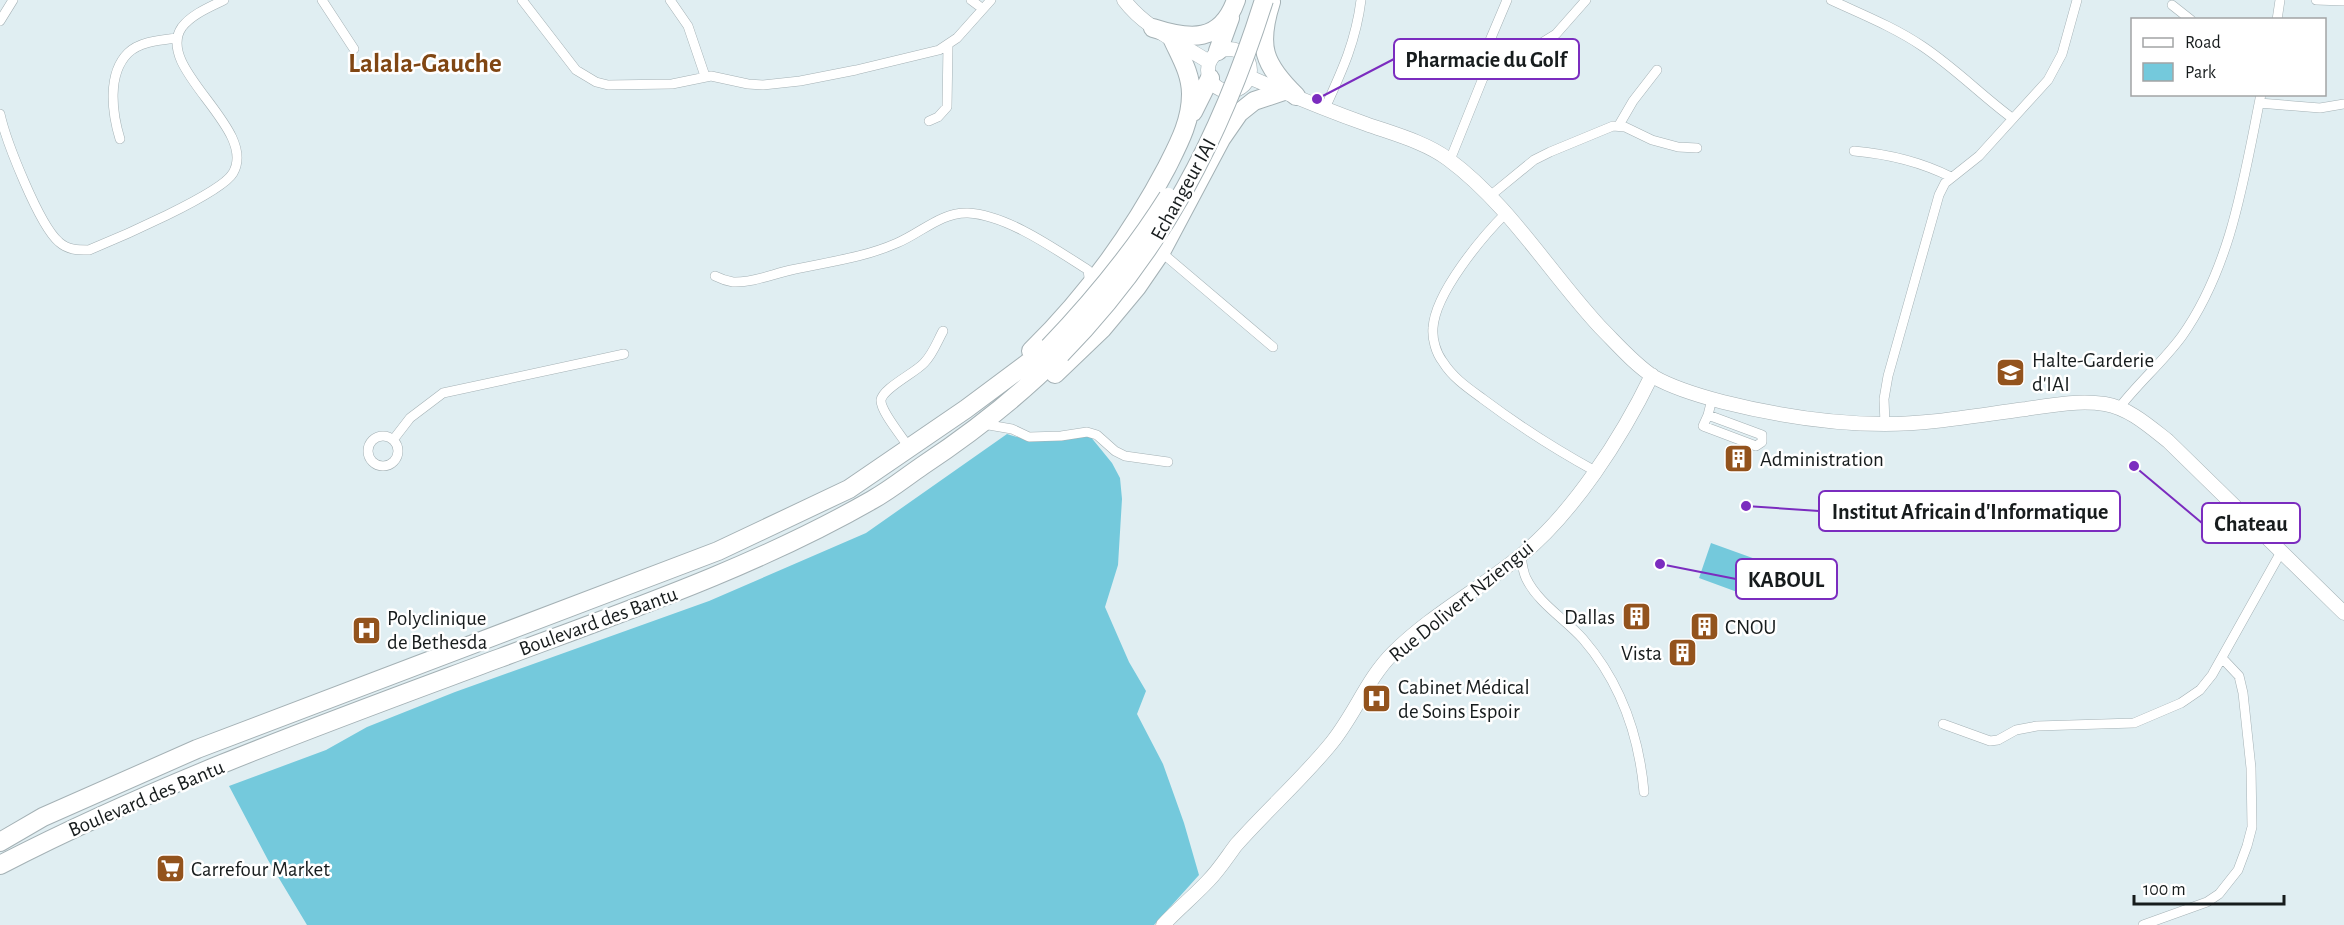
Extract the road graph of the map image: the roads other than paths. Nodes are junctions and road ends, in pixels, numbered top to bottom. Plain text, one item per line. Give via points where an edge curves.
1 (13, 0) edge
2 (224, 0) edge
3 (322, 0) edge
4 (522, 0) edge
5 (670, 0) edge
6 (971, 0) edge
7 (991, 0) edge
8 (1124, 0) edge
9 (1254, 0) edge
10 (1361, 0) edge
11 (1507, 0) edge
12 (1586, 0) edge
13 (1831, 0) edge
14 (2280, 0) edge
15 (2316, 0) edge
16 (2076, 1) edge
17 (2344, 1) edge
18 (1267, 5) edge
19 (2172, 5) dead end
20 (1234, 7) edge
21 (983, 9) junction
22 (2188, 18) edge
23 (2277, 18) edge
24 (0, 21) edge
25 (1153, 28) junction
26 (177, 38) junction
27 (1177, 41) junction
28 (948, 45) junction
29 (354, 49) dead end
30 (1212, 64) junction
31 (1657, 70) dead end
32 (705, 76) junction
33 (1246, 76) junction
34 (1483, 78) junction
35 (1282, 91) junction
36 (2260, 99) edge
37 (2344, 104) edge
38 (1325, 108) junction
39 (0, 114) edge
40 (2012, 118) junction
41 (929, 121) dead end
42 (1187, 125) junction
43 (1619, 125) junction
44 (120, 138) dead end
45 (1221, 140) junction
46 (1697, 148) dead end
47 (1854, 151) dead end
48 (1450, 160) junction
49 (1952, 177) junction
50 (1491, 196) junction
51 (1506, 213) junction
52 (1161, 252) junction
53 (715, 276) dead end
54 (1090, 285) junction
55 (943, 331) dead end
56 (1273, 347) dead end
57 (1055, 351) junction
58 (624, 354) dead end
59 (1652, 375) junction
60 (1712, 399) junction
61 (2119, 408) junction
62 (966, 409) junction
63 (1708, 415) junction
64 (982, 424) junction
65 (1885, 424) junction
66 (393, 440) dead end
67 (910, 449) junction
68 (1168, 462) dead end
69 (1595, 471) junction
70 (2281, 552) junction
71 (1521, 556) junction
72 (2344, 613) edge
73 (2222, 658) junction
74 (1943, 724) dead end
75 (1644, 792) dead end
76 (0, 842) edge
77 (0, 866) edge
78 (1163, 925) edge
79 (2143, 925) edge

1 - 24 street
2 - 26 street via 190,19
3 - 29 street
4 - 32 street via 576,70 590,80 608,85 672,84
5 - 32 street via 688,26
6 - 21 street
7 - 21 street
8 - 25 street
9 - 57 highway, Echangeur IAI, bridge via 1212,112 1168,198
10 - 38 street via 1347,61
11 - 34 street via 1488,45
12 - 34 street via 1556,34 1519,57 1502,62
13 - 40 street via 1922,46
14 - 23 street
15 - 17 street
16 - 40 street via 2062,54 2048,80
18 - 33 highway
18 - 35 highway via 1263,48
18 - 57 highway, Echangeur IAI, bridge via 1219,123 1153,244 1113,297
19 - 22 street
20 - 25 highway via 1221,27 1201,35 1175,35
20 - 30 highway
21 - 28 street
25 - 27 street
26 - 39 street via 184,69 223,120 234,143 235,171 203,196 89,250 73,250 58,242 45,223 16,163
26 - 44 street via 139,46 120,65 113,100
27 - 30 street
27 - 42 highway via 1191,85
28 - 32 street via 800,81 763,85
28 - 41 street via 947,107
30 - 33 street via 1214,85 1224,90
30 - 33 street via 1228,48 1236,49 1242,53
30 - 42 highway
31 - 43 street
33 - 35 street
33 - 45 highway
34 - 48 street
35 - 38 street
35 - 45 highway via 1247,106
36 - 37 street via 2320,108
36 - 61 street via 2221,262 2182,336
38 - 48 street via 1420,144
40 - 49 street via 1979,156
42 - 54 highway via 1131,229
43 - 46 street via 1652,140
43 - 50 street via 1534,160
45 - 52 highway
47 - 49 street via 1903,159
48 - 50 street
49 - 65 street via 1939,195 1917,268 1888,376
50 - 51 street
51 - 59 street via 1586,311
51 - 69 street via 1475,248 1447,291 1433,327 1436,349 1453,376 1545,443
52 - 56 street
52 - 64 highway via 1116,313 1069,362 1026,399
53 - 54 street via 733,282 748,281 834,263 899,243 947,216 971,213 1012,226 1075,262 1088,270
54 - 62 highway via 1051,331
55 - 67 street via 923,364 885,392 881,400
57 - 62 highway, Boulevard des Bantu
57 - 64 highway, Boulevard des Bantu via 1037,378
58 - 66 street via 443,393 410,418
59 - 60 street
59 - 69 street, Rue Dolivert Nziengui
60 - 63 street
60 - 65 street via 1797,416
61 - 65 street via 2065,404
61 - 70 street via 2168,441
62 - 67 highway, Boulevard des Bantu
63 - 63 street via 1762,435 1762,442 1756,446 1703,426
64 - 68 street via 1012,429 1029,437 1088,432 1125,456
64 - 77 highway, Boulevard des Bantu via 874,499 684,590 159,789
67 - 76 highway, Boulevard des Bantu via 849,489 718,551 197,749 43,818
69 - 71 street, Rue Dolivert Nziengui via 1560,517
70 - 72 street
70 - 73 street
71 - 75 street via 1526,578 1540,598 1584,641 1622,696 1641,758
71 - 78 street, Rue Dolivert Nziengui via 1392,653 1330,745 1236,845 1209,881
73 - 74 street via 2200,690 2181,704 2134,723 2037,726 1990,741
73 - 79 street via 2239,676 2243,693 2251,768 2252,827 2247,846 2238,870 2219,894

